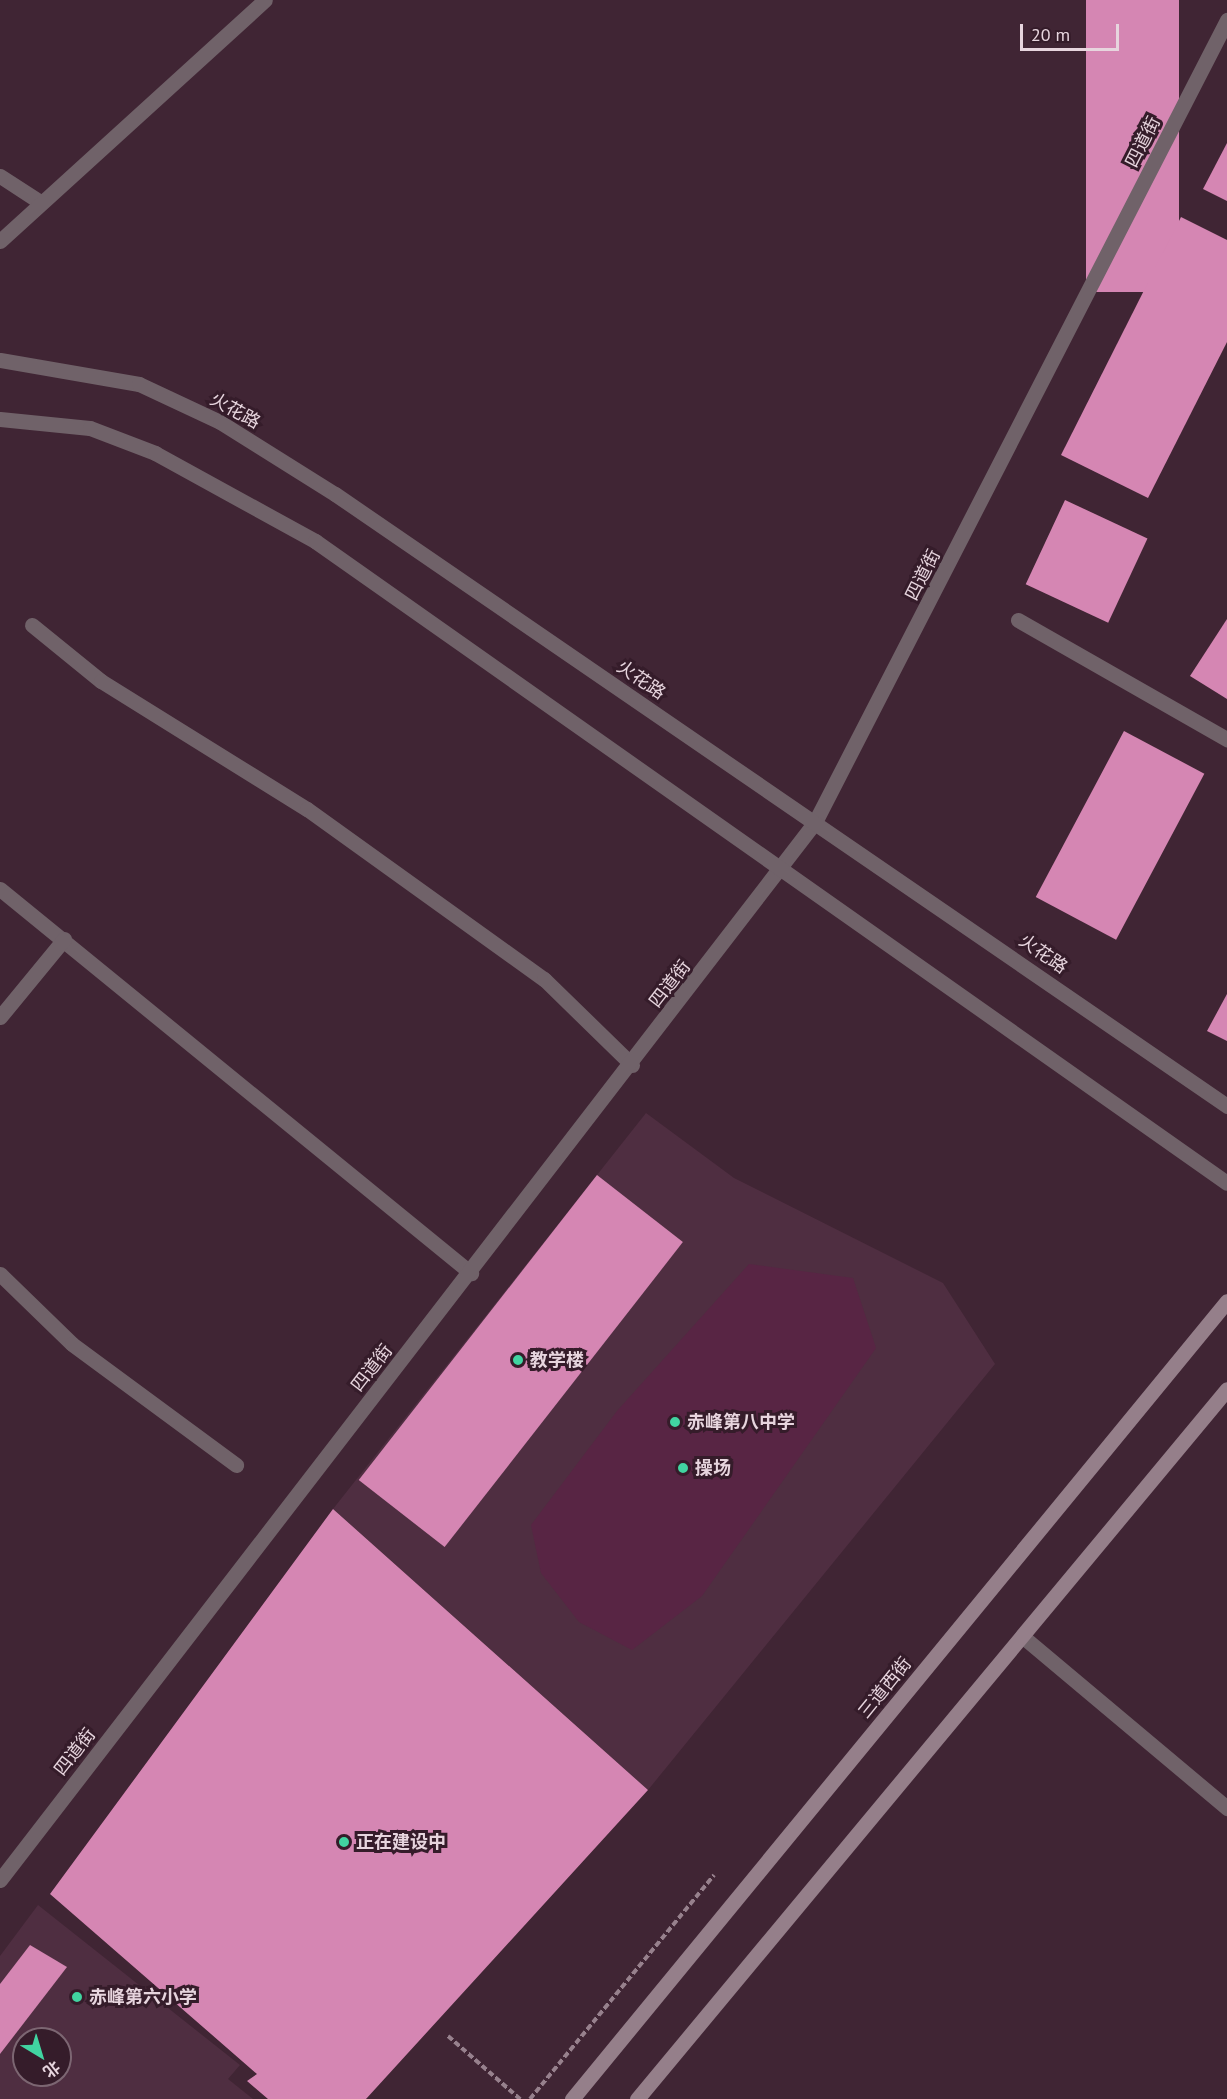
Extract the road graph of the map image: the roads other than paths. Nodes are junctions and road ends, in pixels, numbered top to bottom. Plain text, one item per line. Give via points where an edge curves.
1 (265, 0) edge
2 (1227, 20) edge
3 (0, 177) edge
4 (40, 202) junction
5 (0, 241) edge
6 (0, 360) edge
7 (0, 418) edge
8 (1018, 620) dead end
9 (32, 624) dead end
10 (1227, 739) edge
11 (815, 822) junction
12 (783, 871) junction
13 (0, 889) edge
14 (64, 939) junction
15 (0, 1017) edge
16 (632, 1065) junction
17 (1227, 1106) edge
18 (1227, 1183) edge
19 (471, 1273) junction
20 (0, 1274) edge
21 (1227, 1301) edge
22 (1227, 1389) edge
23 (236, 1465) dead end
24 (1022, 1636) junction
25 (1227, 1808) edge
26 (0, 1880) edge
27 (572, 2099) edge
28 (637, 2099) edge

1 - 4 street
2 - 11 street, 四道街
3 - 4 street
4 - 5 street
6 - 11 street, 火花路 via 139,384 220,422 335,494
7 - 12 street via 90,428 155,453 236,495 315,541
8 - 10 street
9 - 16 street via 101,681 308,809 544,979
11 - 12 street, 四道街
11 - 17 street, 火花路
12 - 16 street, 四道街
12 - 18 street
13 - 14 street
14 - 15 street
14 - 19 street
16 - 19 street, 四道街
19 - 26 street, 四道街
20 - 23 street via 72,1344
21 - 27 main road, 三道西街
22 - 24 main road
24 - 25 street
24 - 28 main road

